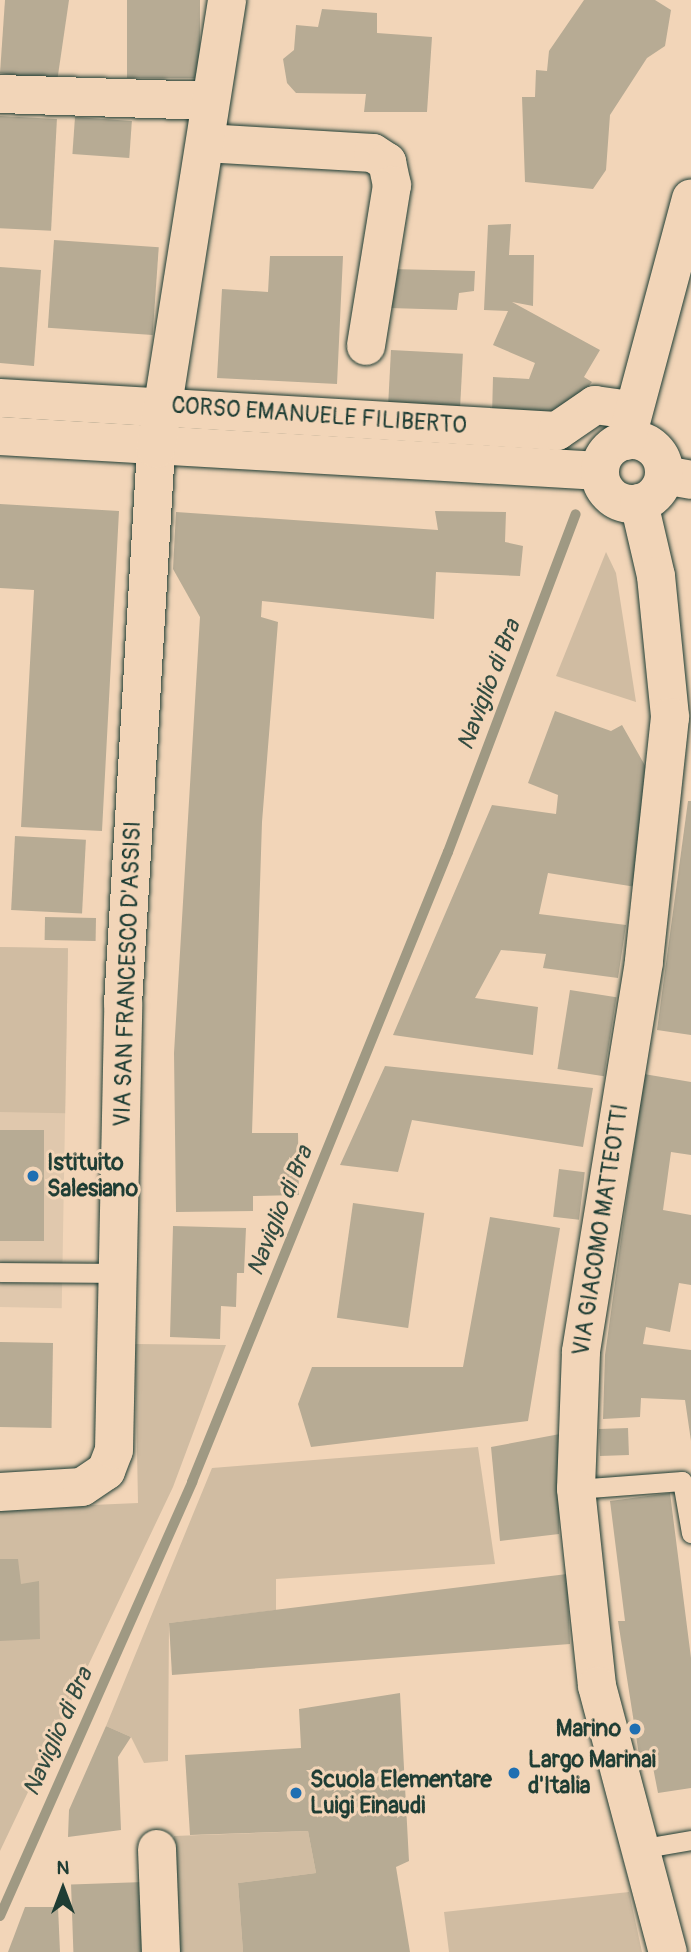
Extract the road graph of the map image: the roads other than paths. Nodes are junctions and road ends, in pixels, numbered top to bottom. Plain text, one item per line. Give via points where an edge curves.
1 (227, 0) edge
2 (0, 94) edge
3 (210, 102) junction
4 (205, 143) junction
5 (691, 199) edge
6 (366, 346) dead end
7 (0, 398) edge
8 (163, 406) junction
9 (627, 425) junction
10 (0, 436) edge
11 (156, 449) junction
12 (600, 471) junction
13 (678, 477) edge
14 (639, 503) junction
15 (0, 1272) edge
16 (118, 1273) junction
17 (576, 1489) junction
18 (0, 1492) edge
19 (691, 1533) edge
20 (691, 1840) edge
21 (157, 1849) dead end
22 (639, 1849) junction
23 (161, 1952) edge
24 (668, 1952) edge

1 - 3 street, VIA SAN FRANCESCO D'ASSISI
2 - 3 street
3 - 4 street, VIA SAN FRANCESCO D'ASSISI
4 - 6 street via 373,153 387,162 391,185
4 - 8 street, VIA SAN FRANCESCO D'ASSISI
5 - 9 street
7 - 8 street, CORSO EMANUELE FILIBERTO
8 - 9 street, CORSO EMANUELE FILIBERTO via 557,431 595,405
8 - 11 street, VIA SAN FRANCESCO D'ASSISI
9 - 12 street
9 - 13 street, CORSO EMANUELE FILIBERTO
10 - 11 street, CORSO EMANUELE FILIBERTO
11 - 12 street, CORSO EMANUELE FILIBERTO
11 - 16 street, VIA SAN FRANCESCO D'ASSISI via 123,1004
12 - 14 street via 611,496
13 - 14 street
14 - 17 street, VIA GIACOMO MATTEOTTI via 656,576 670,717 644,962 581,1352
15 - 16 lane
16 - 18 street, VIA SAN FRANCESCO D'ASSISI via 114,1450 106,1471 82,1487
17 - 19 lane via 682,1481
17 - 22 street, VIA GIACOMO MATTEOTTI via 589,1645
20 - 22 lane
21 - 23 street
22 - 24 street, VIA GIACOMO MATTEOTTI

